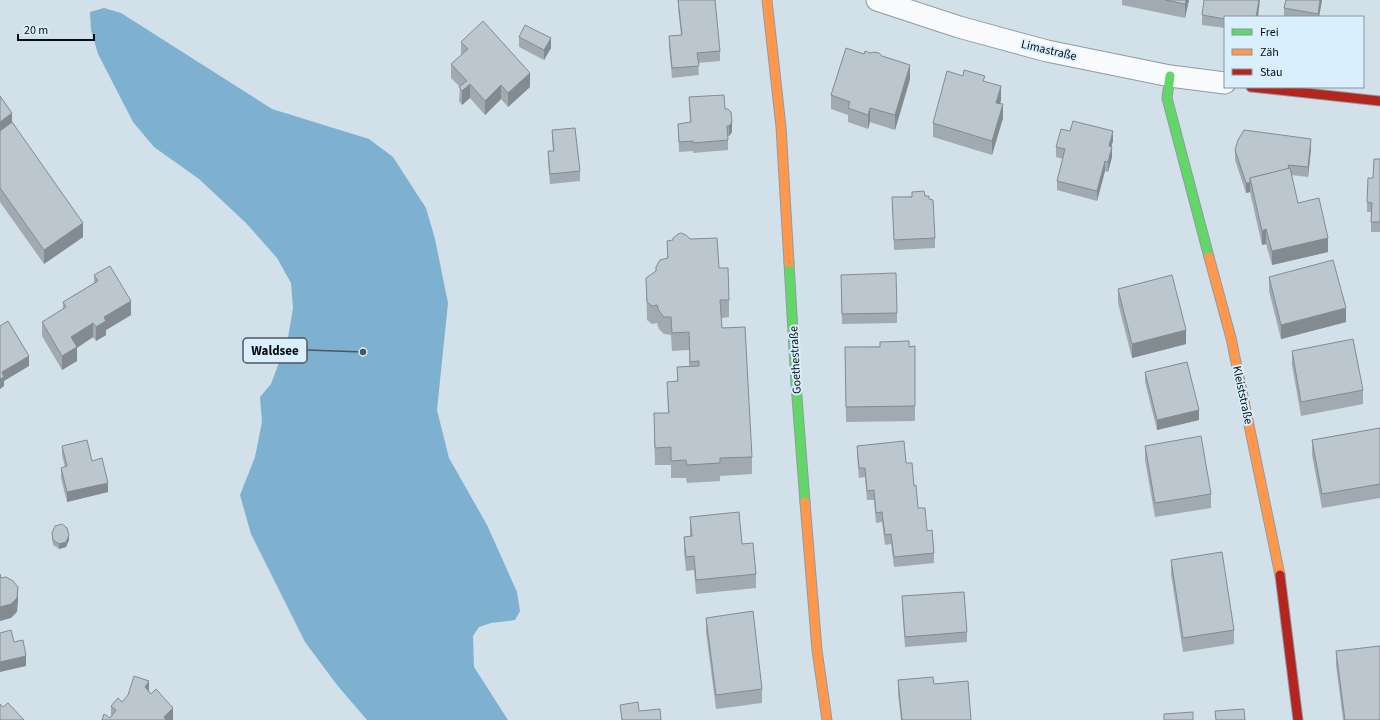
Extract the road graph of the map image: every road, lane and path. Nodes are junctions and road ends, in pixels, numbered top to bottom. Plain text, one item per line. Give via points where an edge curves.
1 (767, 0) edge
2 (877, 0) edge
3 (1170, 76) junction
4 (1224, 83) edge
5 (1259, 88) edge
6 (1380, 101) edge
7 (827, 720) edge
8 (1298, 720) edge

1 - 7 street, Goethestraße via 781,127 796,384 817,650
2 - 3 street, Limastraße via 959,28 1047,51
3 - 4 street, Limastraße
3 - 8 street, Kleiststraße via 1167,98 1231,338 1279,570
5 - 6 street

